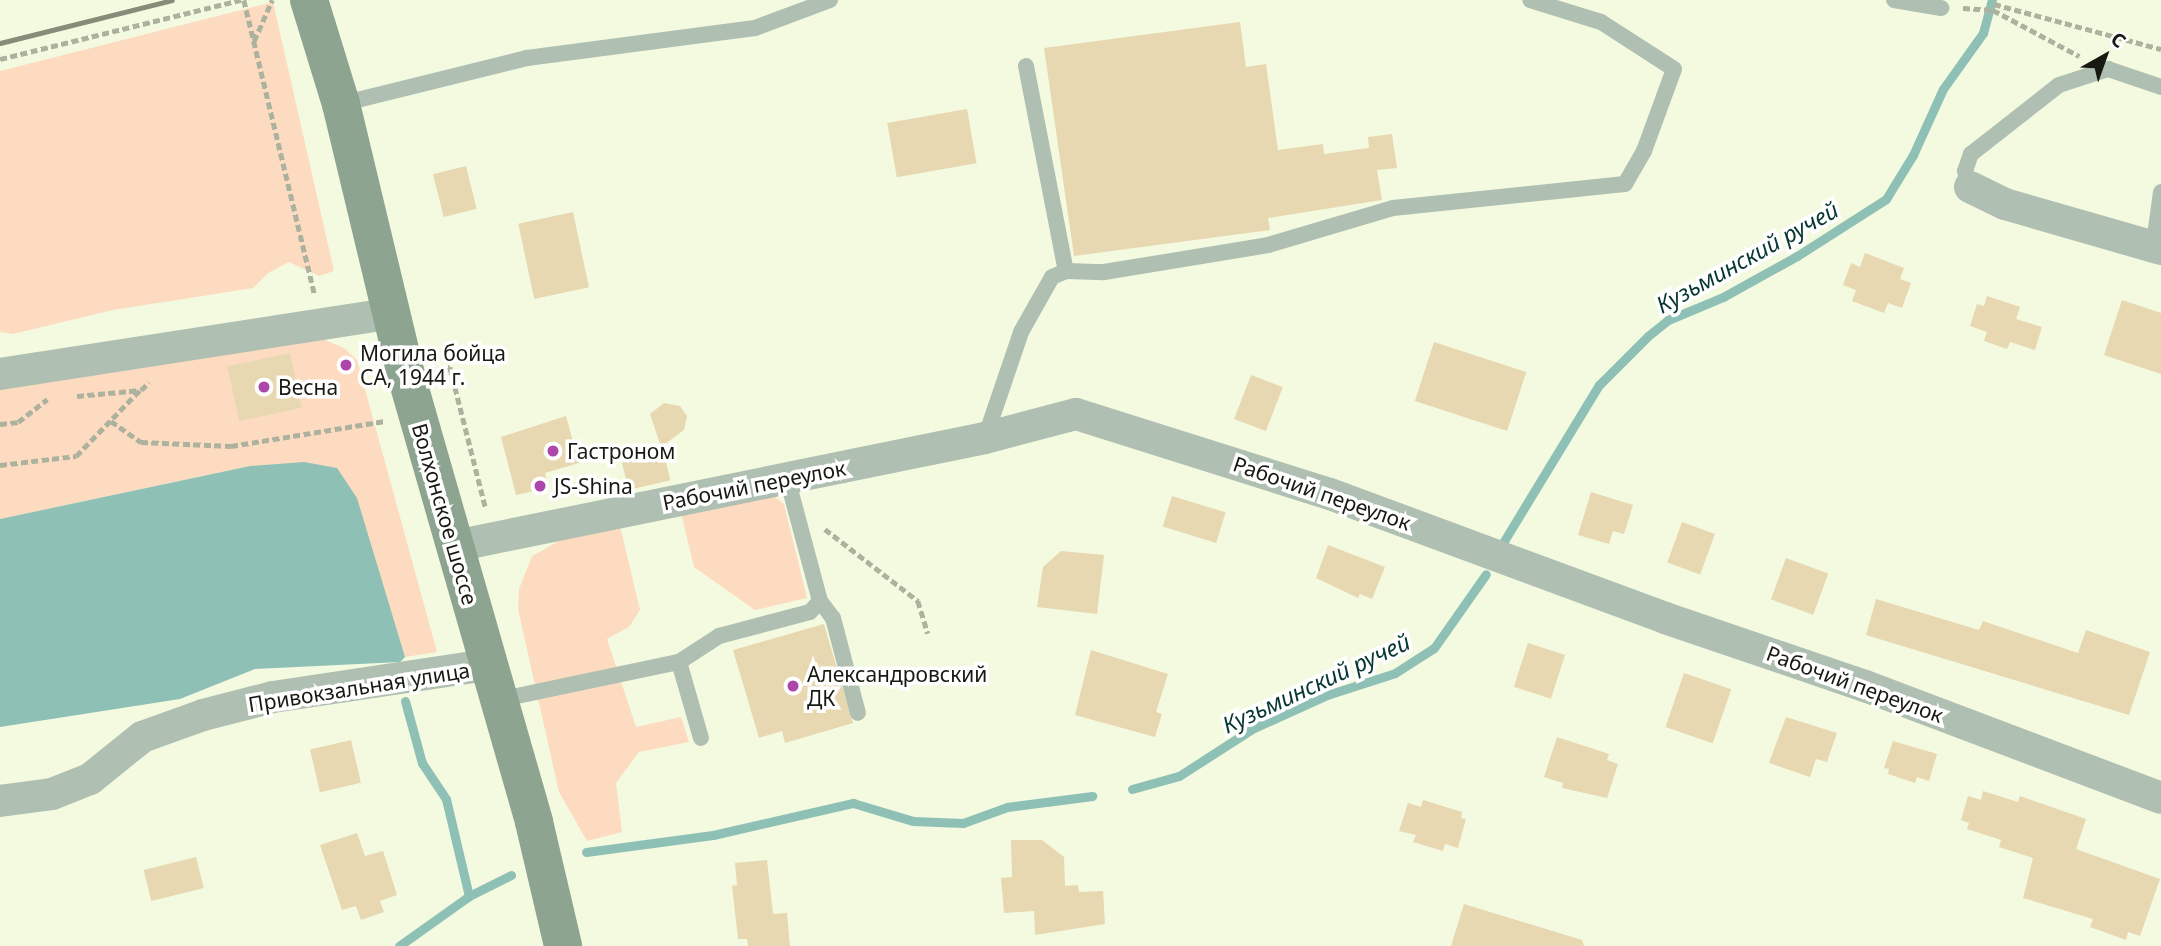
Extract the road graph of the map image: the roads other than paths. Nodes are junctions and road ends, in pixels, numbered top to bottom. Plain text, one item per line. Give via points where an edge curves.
1 (309, 0) edge
2 (830, 0) edge
3 (1530, 0) edge
4 (1895, 0) edge
5 (1941, 8) dead end
6 (1026, 66) dead end
7 (2161, 87) edge
8 (341, 104) junction
9 (1970, 187) joint
10 (2161, 192) edge
11 (2161, 247) edge
12 (1066, 271) junction
13 (392, 313) junction
14 (0, 374) edge
15 (985, 438) junction
16 (796, 476) junction
17 (455, 546) junction
18 (820, 601) junction
19 (679, 662) junction
20 (493, 683) junction
21 (858, 713) dead end
22 (701, 738) dead end
23 (2161, 798) edge
24 (0, 801) edge
25 (563, 946) edge

1 - 8 main road, Волхонское шоссе
2 - 8 lane via 755,28 527,58
3 - 12 lane via 1601,22 1674,69 1644,151 1625,184 1393,208 1268,245 1104,272
4 - 5 lane
6 - 12 lane
7 - 9 lane via 2108,69 2059,85 1971,154 1965,171
8 - 13 main road, Волхонское шоссе
9 - 11 street via 2005,204
10 - 11 lane via 2155,236
12 - 15 lane via 1052,278 1021,332
13 - 14 street
13 - 17 main road, Волхонское шоссе
15 - 16 street, Рабочий переулок
15 - 23 street, Рабочий переулок via 1076,414 1166,440 1865,685
16 - 17 street, Рабочий переулок
16 - 18 lane
17 - 20 main road, Волхонское шоссе
18 - 19 lane via 810,612 719,636
18 - 21 lane via 833,618
19 - 20 lane
19 - 22 lane
20 - 24 street, Привокзальная улица via 274,697 142,737 90,779 52,794
20 - 25 main road, Волхонское шоссе via 534,822

